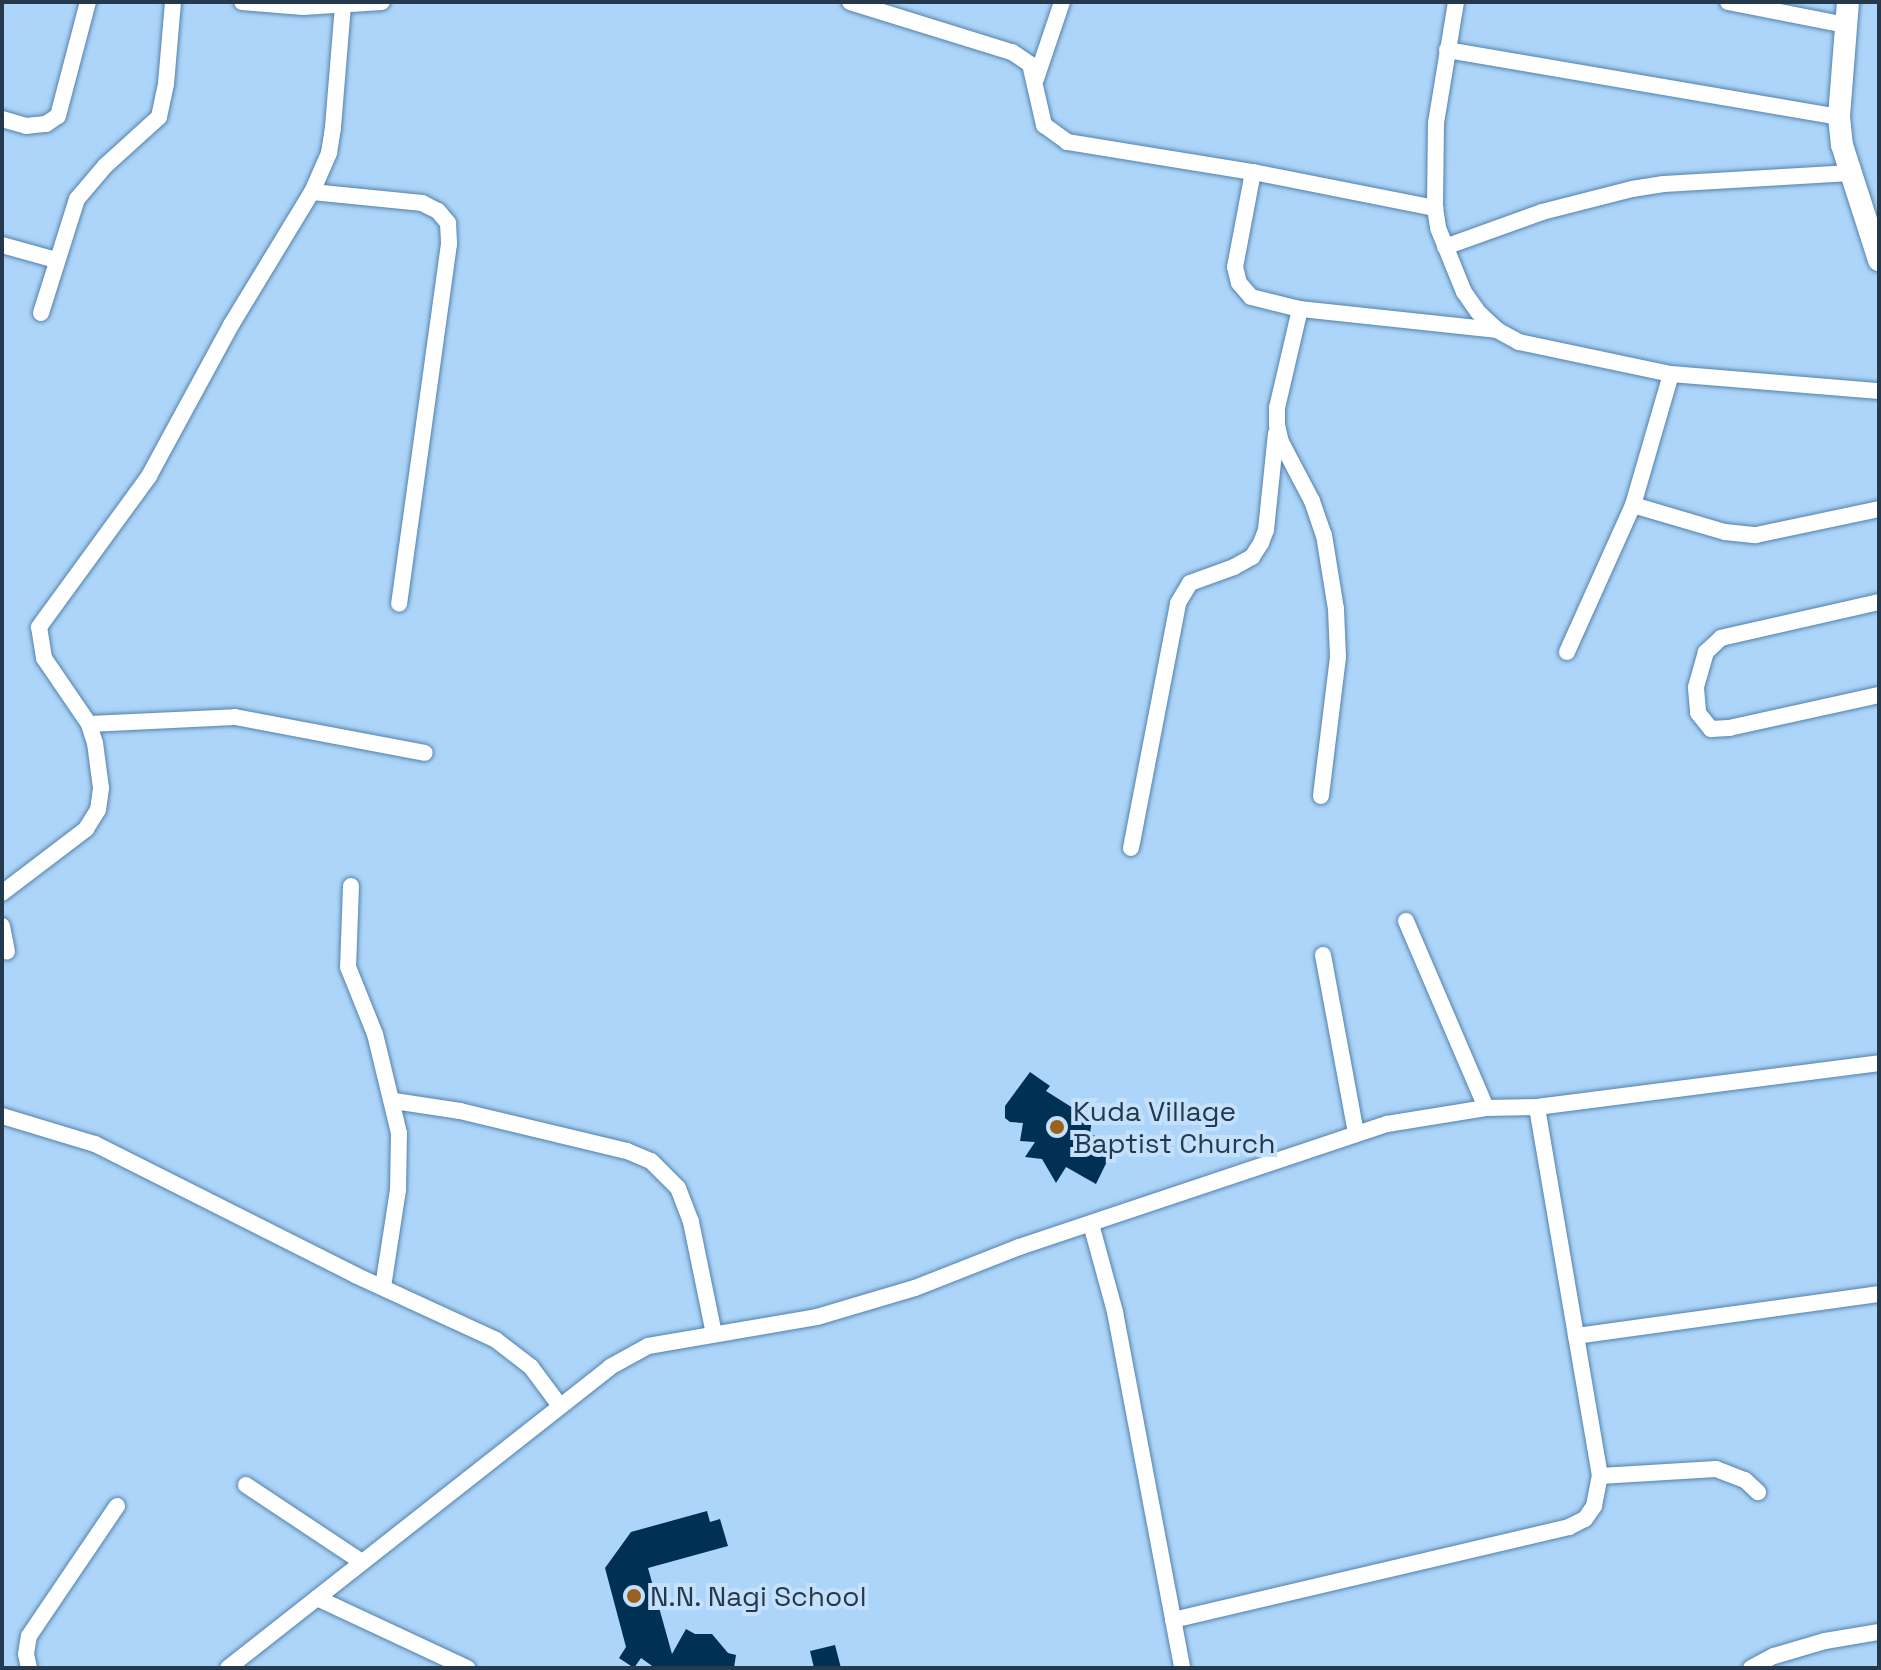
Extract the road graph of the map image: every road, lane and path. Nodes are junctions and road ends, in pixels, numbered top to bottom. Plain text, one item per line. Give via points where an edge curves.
1 (88, 2) edge
2 (173, 2) edge
3 (242, 2) edge
4 (382, 2) edge
5 (850, 2) edge
6 (1062, 2) edge
7 (1456, 2) edge
8 (1728, 2) edge
9 (1848, 2) edge
10 (343, 6) junction
11 (1845, 25) junction
12 (1447, 50) junction
13 (1036, 79) junction
14 (1839, 117) junction
15 (2, 119) edge
16 (1253, 172) junction
17 (1851, 173) junction
18 (312, 192) junction
19 (1435, 208) junction
20 (2, 245) edge
21 (1445, 247) junction
22 (56, 260) junction
23 (1879, 260) edge
24 (1300, 309) junction
25 (41, 313) dead end
26 (1497, 330) junction
27 (1671, 374) junction
28 (1879, 391) edge
29 (1277, 425) junction
30 (1633, 505) junction
31 (1879, 509) edge
32 (1879, 602) edge
33 (399, 604) dead end
34 (1567, 652) dead end
35 (1879, 695) edge
36 (89, 724) junction
37 (425, 753) dead end
38 (1321, 796) dead end
39 (1131, 848) dead end
40 (351, 886) dead end
41 (2, 893) edge
42 (1406, 921) dead end
43 (2, 926) edge
44 (7, 952) dead end
45 (1323, 955) dead end
46 (1879, 1063) edge
47 (394, 1101) junction
48 (1537, 1107) junction
49 (1486, 1108) junction
50 (2, 1116) edge
51 (1356, 1133) junction
52 (1091, 1224) junction
53 (383, 1287) junction
54 (1879, 1294) edge
55 (714, 1334) junction
56 (1576, 1336) junction
57 (560, 1406) junction
58 (1600, 1476) junction
59 (246, 1485) dead end
60 (1758, 1492) dead end
61 (117, 1506) dead end
62 (362, 1562) junction
63 (317, 1598) junction
64 (1173, 1620) junction
65 (1879, 1632) edge
66 (29, 1668) edge
67 (228, 1668) edge
68 (467, 1668) edge
69 (1182, 1668) edge
70 (1751, 1668) edge

1 - 15 street via 58,116 46,124 26,126
2 - 22 street via 159,117 77,199
3 - 10 street
4 - 10 street
5 - 13 street via 1012,52 1030,64
6 - 13 street
7 - 12 street
8 - 11 street
9 - 11 main road
10 - 18 street via 329,153
11 - 14 main road
12 - 14 street
12 - 19 street via 1436,123
13 - 16 street via 1044,125 1067,142
14 - 17 main road
16 - 19 street
16 - 24 street via 1235,267 1239,283 1251,297
17 - 21 street via 1632,189 1542,212
17 - 23 main road
18 - 33 street via 422,203 448,223
18 - 36 street via 231,325 149,476 39,627 44,658
19 - 21 street
20 - 22 street
21 - 26 street via 1464,292
22 - 25 street
24 - 26 street
24 - 29 street
26 - 27 street via 1519,342
27 - 28 street
27 - 30 street
29 - 38 street via 1324,535 1336,609 1338,657
29 - 39 street via 1261,543 1252,557 1190,583 1178,603
30 - 31 street via 1725,532 1756,535
30 - 34 street
32 - 35 street via 1721,638 1706,652 1696,688 1698,713 1711,729
36 - 37 street via 235,717
36 - 41 street via 101,788 98,810 76,839
40 - 47 street via 348,967
42 - 49 street
43 - 44 street
45 - 51 street
46 - 48 street
47 - 53 street via 398,1190
47 - 55 street via 475,1115 651,1161 678,1188 691,1222
48 - 49 street
48 - 56 street
49 - 51 street
50 - 53 street via 95,1144
51 - 52 street
52 - 55 street via 930,1283 817,1317
52 - 64 street via 1115,1312
53 - 57 street via 512,1350
54 - 56 street
55 - 57 street via 637,1351
56 - 58 street
57 - 62 street
58 - 60 street via 1716,1469 1745,1480
58 - 64 street via 1594,1506 1585,1519 1569,1527
59 - 62 street
61 - 66 street via 29,1636
62 - 63 street
63 - 67 street
63 - 68 street
64 - 69 street
65 - 70 street via 1825,1641

